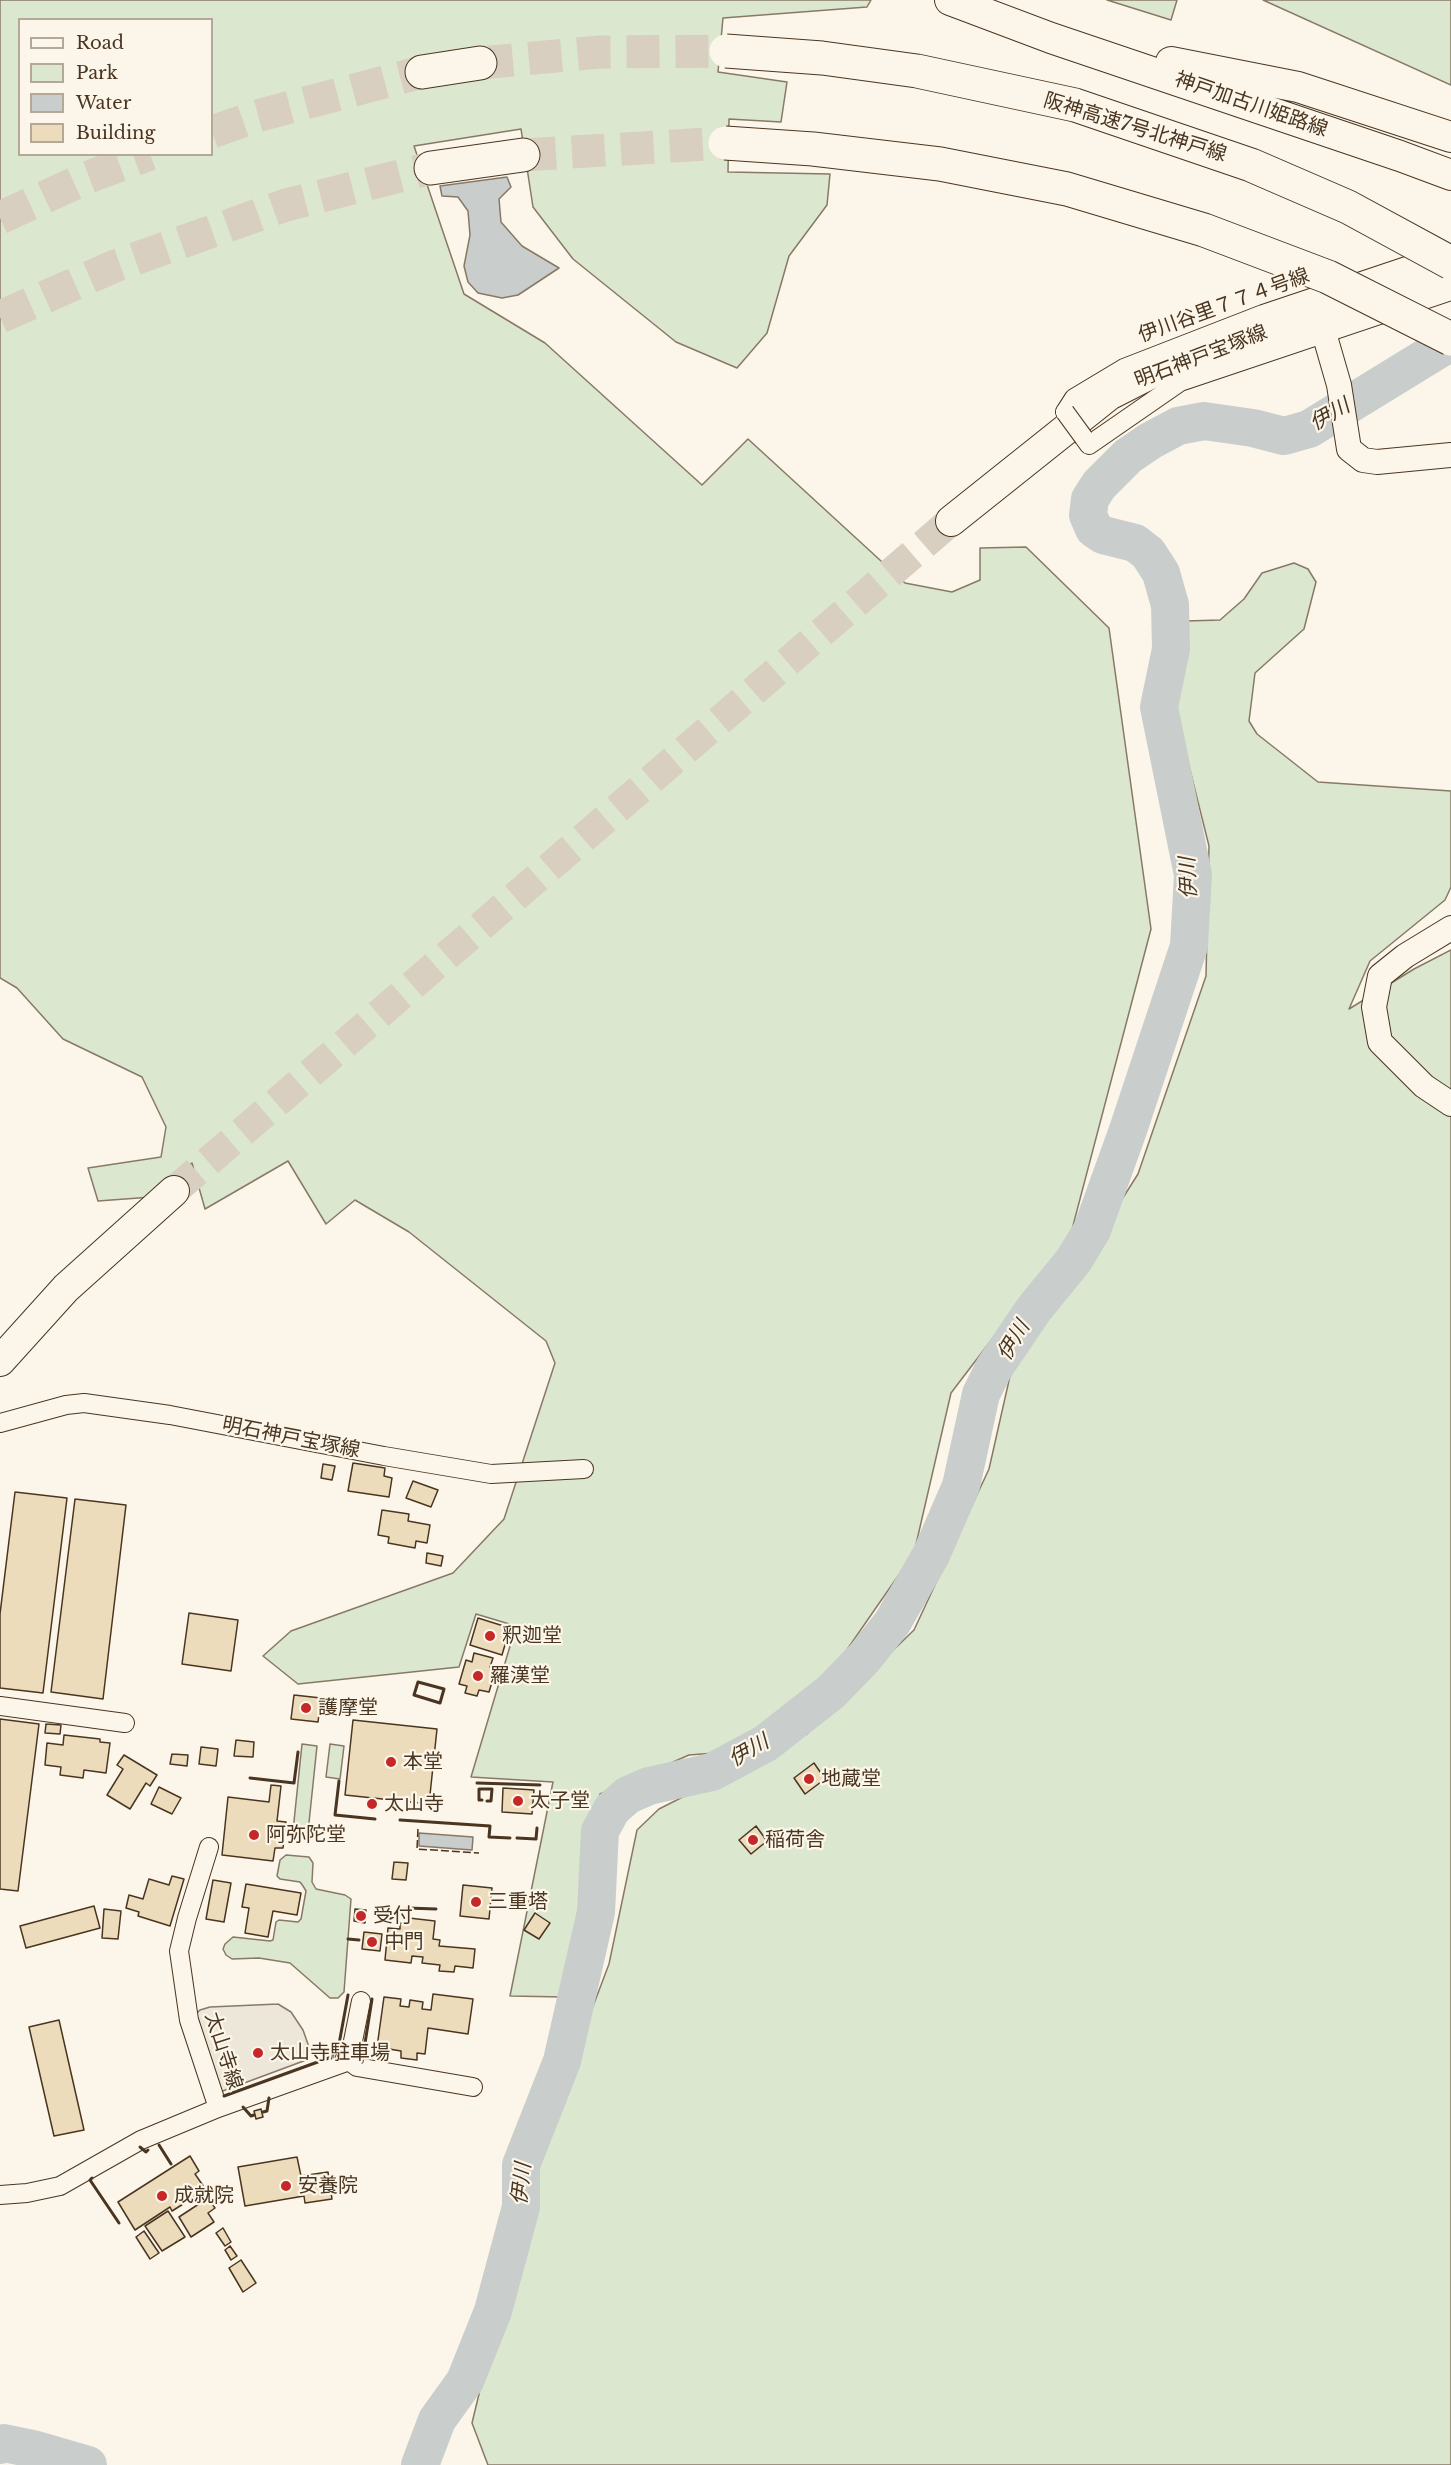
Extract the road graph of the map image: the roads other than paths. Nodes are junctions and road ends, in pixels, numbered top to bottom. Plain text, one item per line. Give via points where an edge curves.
1 (950, 0) edge
2 (1051, 38) junction
3 (726, 51) tunnel mouth
4 (480, 63) tunnel mouth
5 (422, 72) tunnel mouth
6 (1451, 137) edge
7 (725, 143) tunnel mouth
8 (523, 155) tunnel mouth
9 (431, 168) tunnel mouth
10 (1451, 175) edge
11 (1451, 250) edge
12 (1451, 265) edge
13 (1451, 291) edge
14 (1324, 333) junction
15 (1451, 339) edge
16 (1451, 455) edge
17 (951, 521) tunnel mouth
18 (1451, 928) edge
19 (1451, 1104) edge
20 (174, 1191) tunnel mouth
21 (0, 1361) edge
22 (0, 1423) edge
23 (584, 1469) dead end
24 (0, 1706) edge
25 (125, 1723) dead end
26 (209, 1847) dead end
27 (362, 2001) dead end
28 (349, 2061) junction
29 (473, 2087) dead end
30 (218, 2108) junction
31 (0, 2195) edge

1 - 2 main road, 神戸加古川姫路線
2 - 6 main road, 神戸加古川姫路線 via 1298,87
2 - 10 main road, 神戸加古川姫路線
3 - 12 highway, 阪神高速7号北神戸線, bridge via 822,58 917,71 1075,105 1251,165 1348,207
4 - 5 highway
7 - 15 highway, bridge via 940,164 1067,189 1204,230 1328,277
8 - 9 highway
11 - 14 street, 伊川谷里７７４号線, bridge via 1263,314 1124,368 1074,398 1065,412 1087,442 1180,382
12 - 17 main road, 明石神戸宝塚線 via 1166,366 1109,395
13 - 14 street
14 - 16 street via 1339,385 1349,449 1370,461
18 - 19 street via 1380,976 1374,1006 1380,1042 1424,1086
20 - 21 main road via 66,1288
22 - 23 street, 明石神戸宝塚線 via 84,1403 491,1474
24 - 25 street
26 - 30 street, 太山寺線 via 179,1951 189,2020
27 - 28 street
28 - 29 street via 357,2067
28 - 30 street
30 - 31 street, 太山寺線 via 149,2136 60,2186

